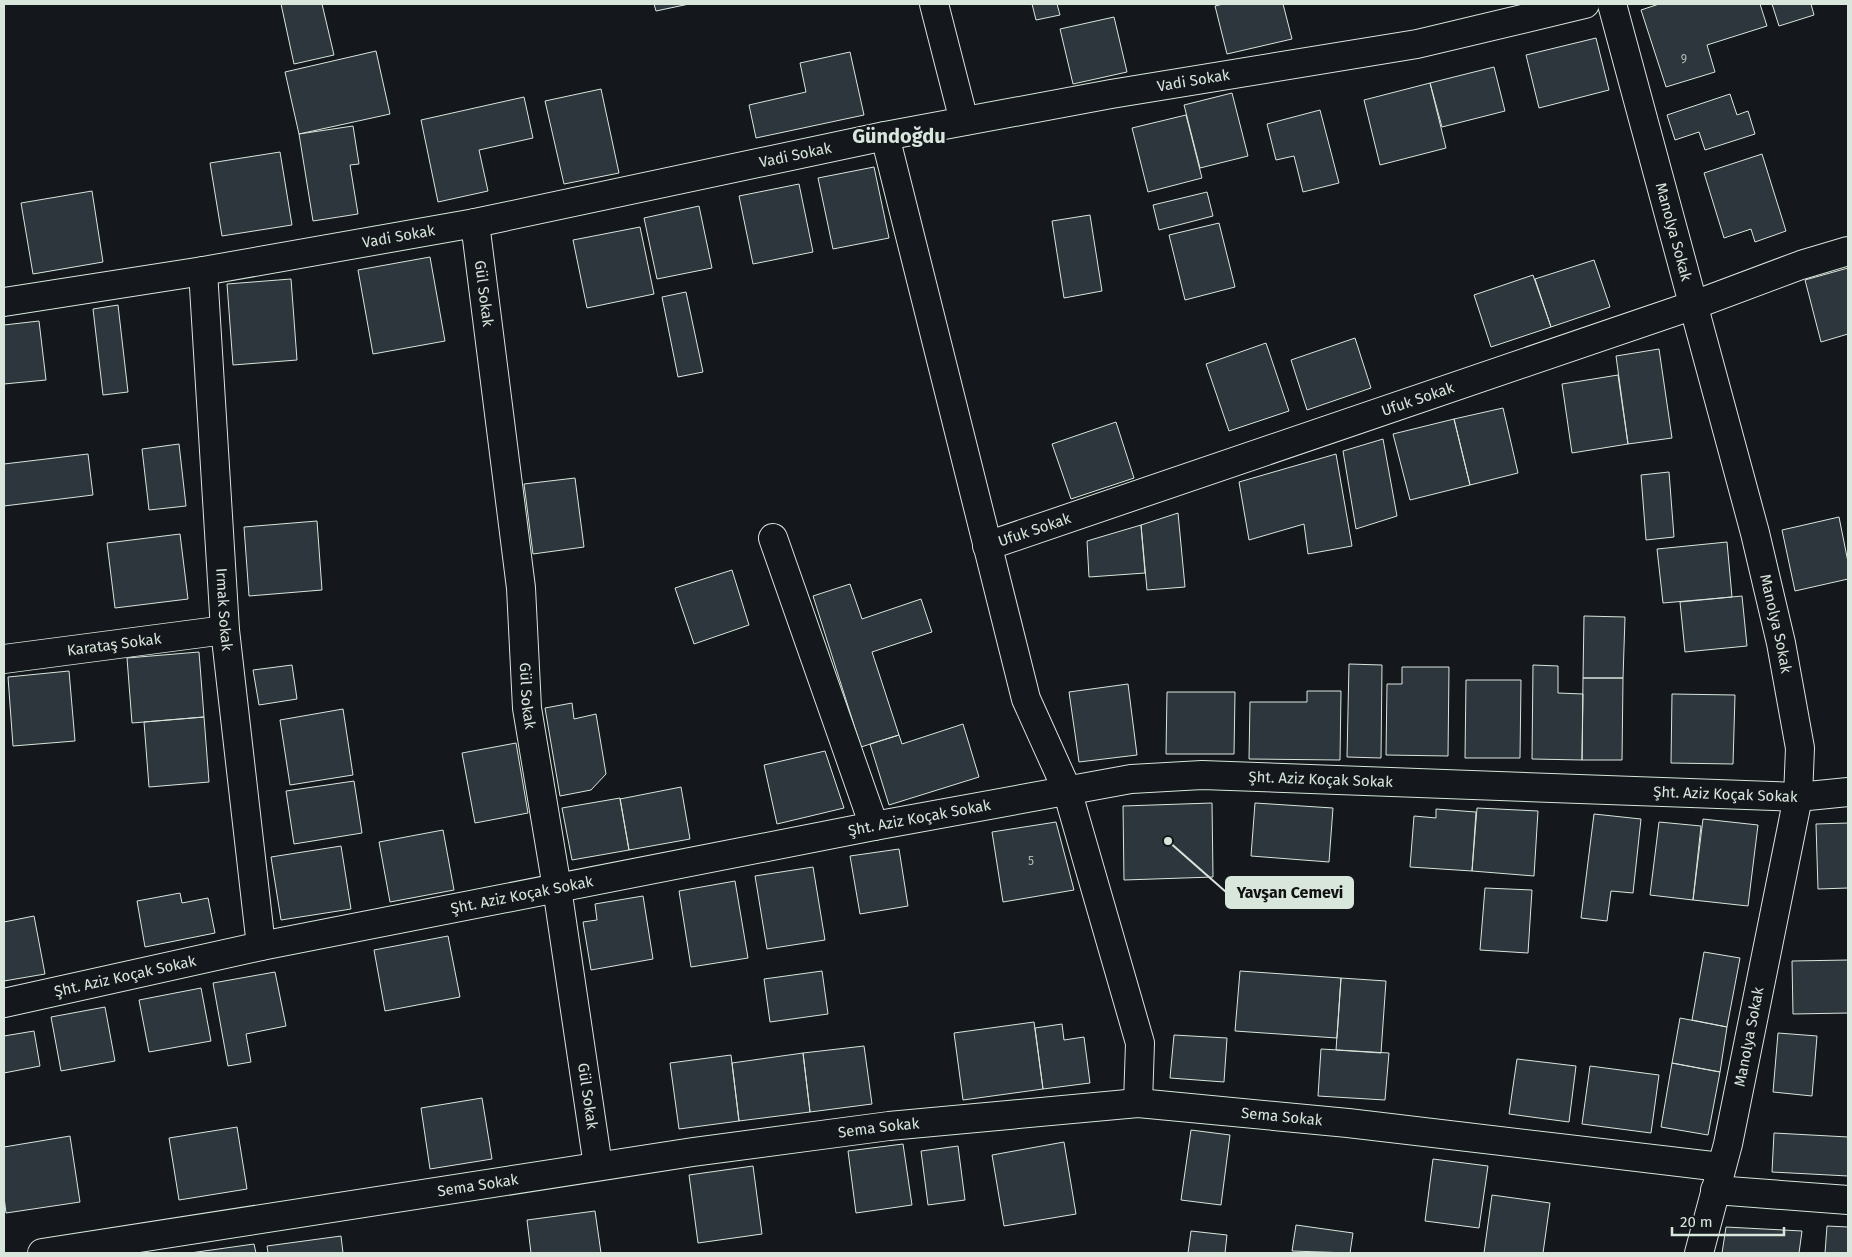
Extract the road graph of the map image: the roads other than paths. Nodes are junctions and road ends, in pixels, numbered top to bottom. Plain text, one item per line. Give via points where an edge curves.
1 (934, 4) edge
2 (1586, 4) edge
3 (1612, 4) edge
4 (964, 121) junction
5 (885, 136) junction
6 (475, 223) junction
7 (1848, 251) edge
8 (203, 271) junction
9 (4, 302) edge
10 (1694, 305) junction
11 (773, 538) dead end
12 (987, 546) junction
13 (225, 630) junction
14 (4, 659) edge
15 (1067, 790) junction
16 (1848, 792) edge
17 (1798, 797) junction
18 (874, 826) junction
19 (557, 888) junction
20 (261, 946) junction
21 (4, 1004) edge
22 (1138, 1103) junction
23 (598, 1166) junction
24 (1718, 1178) junction
25 (1848, 1200) edge
26 (42, 1253) edge
27 (1699, 1253) edge

1 - 4 street
2 - 4 street, Vadi Sokak via 1417,44
3 - 10 street, Manolya Sokak
4 - 5 street, Vadi Sokak
5 - 6 street, Vadi Sokak
5 - 12 street
6 - 8 street, Vadi Sokak
6 - 19 street, Gül Sokak via 521,588 527,708
7 - 10 street, Ufuk Sokak
8 - 9 street, Vadi Sokak
8 - 13 street, Irmak Sokak
10 - 12 street, Ufuk Sokak
10 - 17 street, Manolya Sokak via 1781,644 1800,748
11 - 18 street
12 - 15 street via 1026,699
13 - 14 street, Karataş Sokak
13 - 20 street, Irmak Sokak
15 - 17 street, Şht. Aziz Koçak Sokak via 1131,779 1202,775
15 - 18 street, Şht. Aziz Koçak Sokak
15 - 22 street via 1140,1043
16 - 17 street, Şht. Aziz Koçak Sokak
17 - 24 street, Manolya Sokak
18 - 19 street, Şht. Aziz Koçak Sokak
19 - 20 street, Şht. Aziz Koçak Sokak
19 - 23 street, Gül Sokak
20 - 21 street, Şht. Aziz Koçak Sokak
22 - 23 street, Sema Sokak via 889,1126
22 - 24 street, Sema Sokak via 1348,1123
23 - 26 street, Sema Sokak
24 - 25 street, Sema Sokak
24 - 27 street, Manolya Sokak

